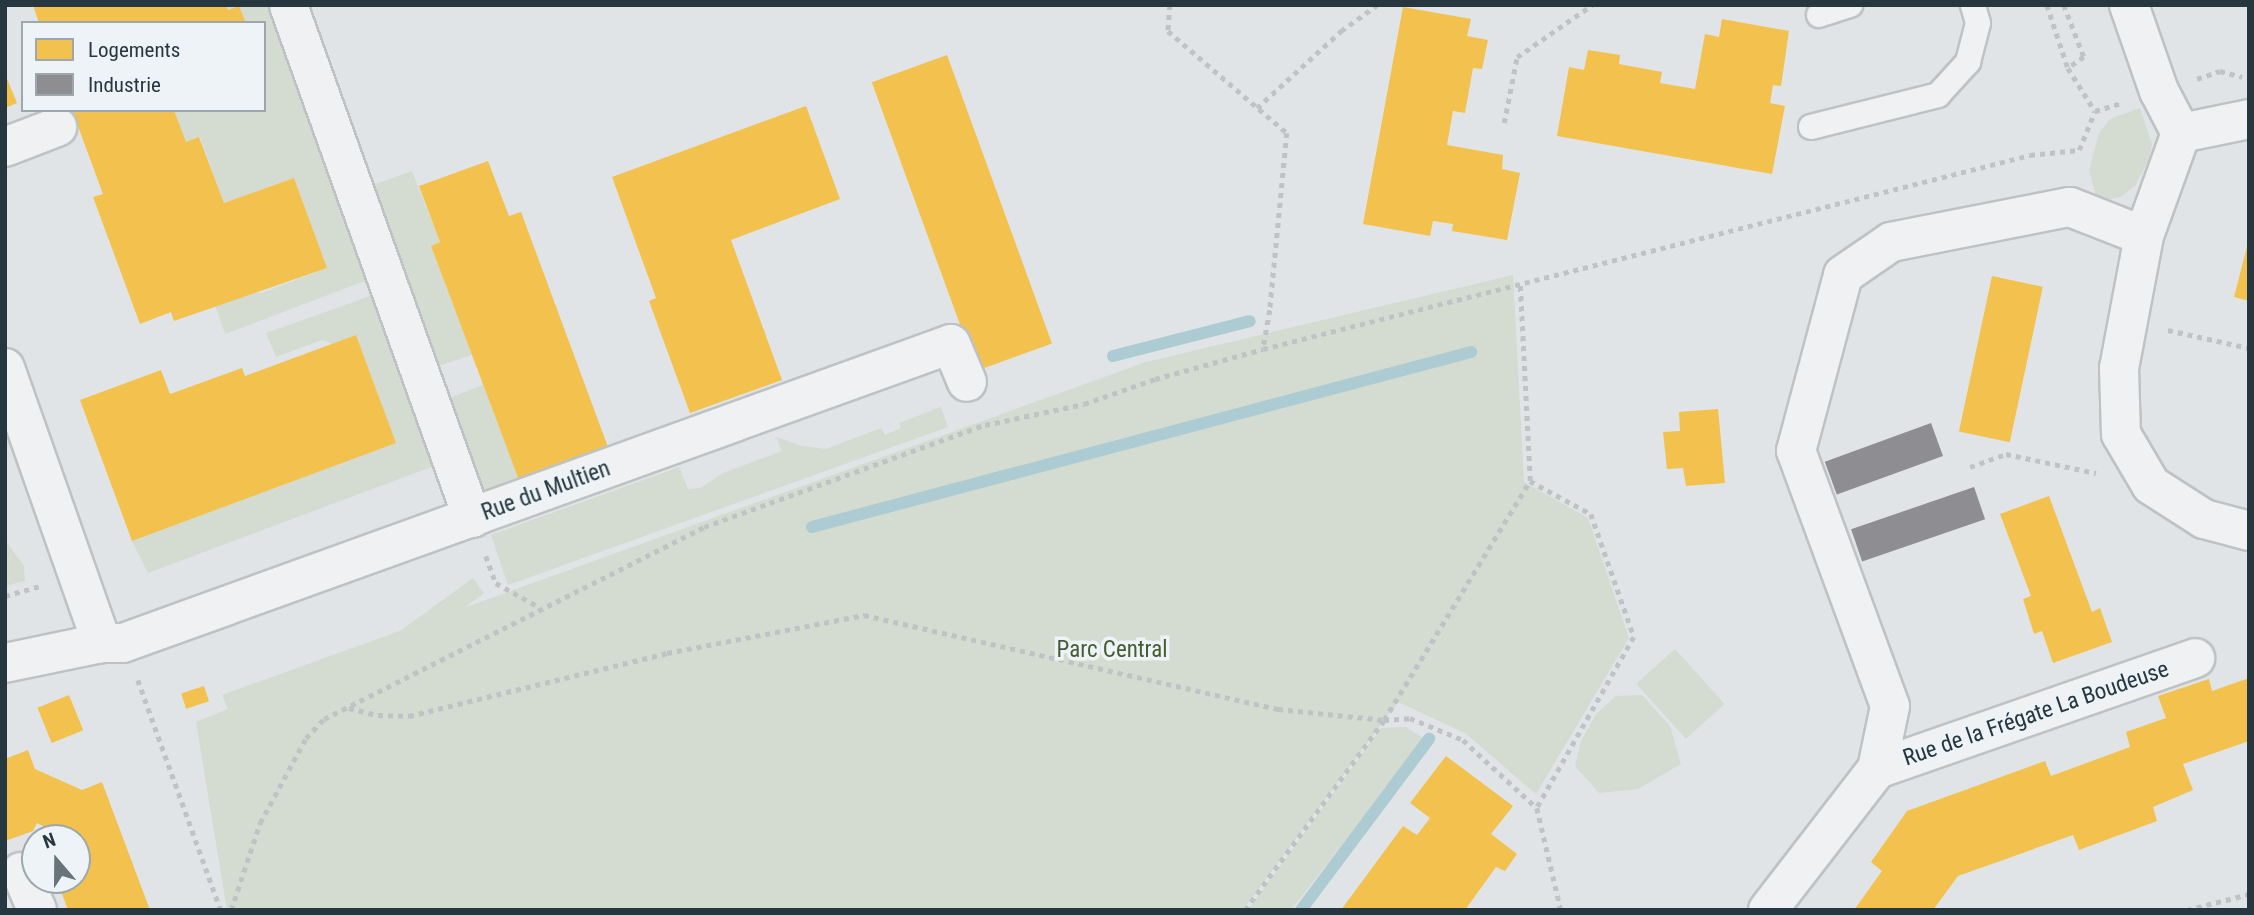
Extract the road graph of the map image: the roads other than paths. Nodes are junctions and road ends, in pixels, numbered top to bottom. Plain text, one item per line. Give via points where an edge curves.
1 (288, 5) edge
2 (1850, 5) edge
3 (1973, 5) edge
4 (2129, 5) edge
5 (1819, 15) dead end
6 (54, 119) edge
7 (2249, 119) edge
8 (1811, 127) dead end
9 (2181, 133) junction
10 (5, 147) edge
11 (2144, 236) junction
12 (5, 368) edge
13 (967, 382) dead end
14 (472, 518) junction
15 (2249, 531) edge
16 (102, 643) junction
17 (2194, 658) dead end
18 (5, 663) edge
19 (1877, 769) junction
20 (1768, 910) edge

1 - 14 street
2 - 5 lane
3 - 8 lane via 1978,23 1968,62 1938,95
4 - 9 street via 2159,91
6 - 10 street
7 - 9 street
9 - 11 street
11 - 15 street via 2119,368 2121,434 2151,485 2204,519
11 - 19 street, Rue de la Frégate La Boudeuse via 2070,207 1891,242 1843,275 1796,451 1890,706
12 - 16 street
13 - 14 street, Rue du Multien via 951,344
14 - 16 street, Rue du Multien via 123,643
16 - 18 street, Rue du Multien
17 - 19 street, Rue de la Frégate La Boudeuse
19 - 20 street, Rue de la Frégate La Boudeuse

